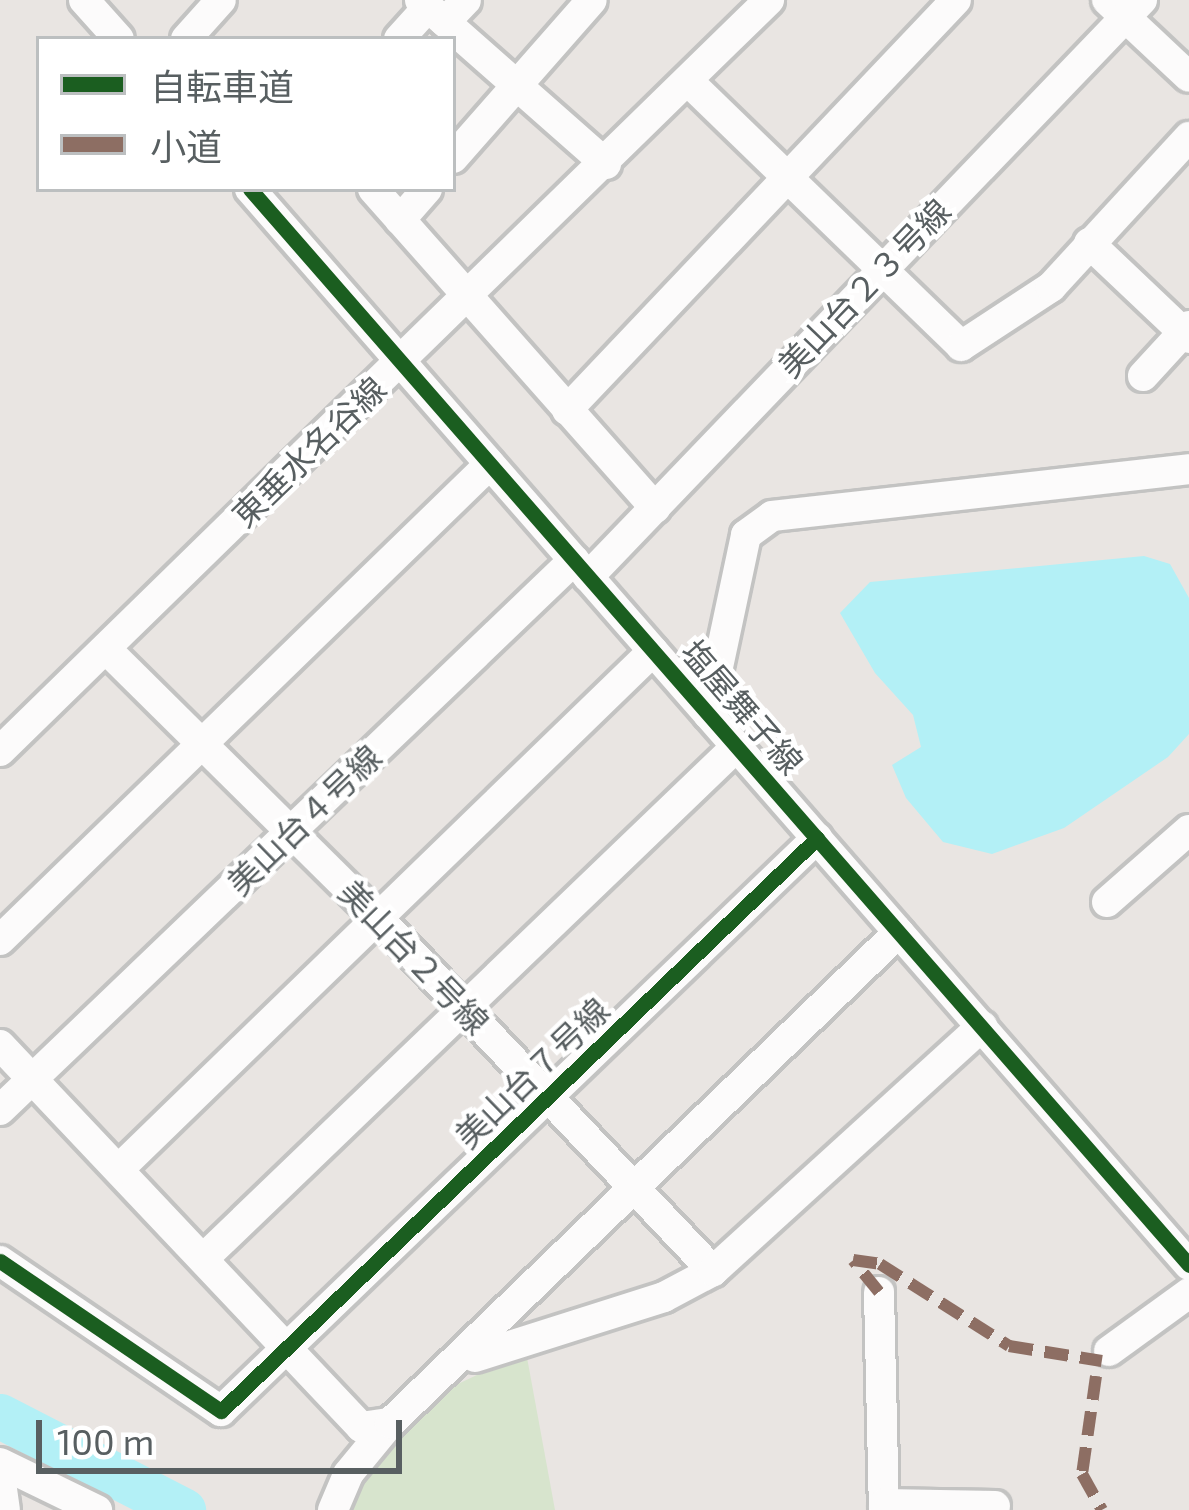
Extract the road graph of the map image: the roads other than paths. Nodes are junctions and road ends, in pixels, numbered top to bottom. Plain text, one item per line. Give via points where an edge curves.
1 (84, 0) edge
2 (221, 0) edge
3 (592, 0) edge
4 (769, 0) edge
5 (956, 0) edge
6 (1125, 6) edge
7 (440, 7) edge
8 (115, 36) edge
9 (189, 36) edge
10 (403, 36) edge
11 (1189, 77) edge
12 (689, 82) junction
13 (516, 85) junction
14 (1189, 137) edge
15 (456, 155) edge
16 (606, 164) junction
17 (788, 178) junction
18 (253, 192) edge
19 (376, 192) edge
20 (424, 192) edge
21 (400, 220) junction
22 (1089, 243) junction
23 (881, 268) junction
24 (467, 300) junction
25 (1187, 332) edge
26 (401, 362) junction
27 (1143, 376) dead end
28 (567, 410) junction
29 (490, 464) junction
30 (1189, 469) edge
31 (655, 508) junction
32 (581, 569) junction
33 (107, 650) junction
34 (653, 651) junction
35 (708, 714) junction
36 (206, 742) junction
37 (736, 747) junction
38 (0, 751) edge
39 (1189, 830) edge
40 (292, 831) junction
41 (817, 838) junction
42 (1107, 902) dead end
43 (380, 920) junction
44 (899, 932) junction
45 (0, 940) edge
46 (466, 1010) junction
47 (982, 1026) junction
48 (0, 1046) edge
49 (33, 1079) junction
50 (549, 1098) junction
51 (0, 1110) edge
52 (119, 1169) junction
53 (634, 1188) junction
54 (203, 1259) junction
55 (0, 1261) edge
56 (1189, 1265) edge
57 (713, 1271) junction
58 (879, 1292) dead end
59 (1189, 1293) edge
60 (290, 1351) junction
61 (1108, 1351) dead end
62 (458, 1365) junction
63 (390, 1423) junction
64 (0, 1463) edge
65 (0, 1475) edge
66 (995, 1506) dead end
67 (884, 1507) edge
68 (4, 1510) edge
69 (98, 1510) edge
70 (333, 1510) edge

1 - 8 street
2 - 9 street
3 - 13 street
4 - 12 street, 東垂水名谷線
5 - 17 street
6 - 11 street
6 - 23 street, 美山台２３号線
7 - 10 street
7 - 13 street
12 - 16 street, 東垂水名谷線
12 - 17 street
13 - 15 street
13 - 16 street
14 - 22 street
16 - 24 street, 東垂水名谷線
17 - 23 street
17 - 28 street
18 - 26 street, 塩屋舞子線
19 - 21 street
20 - 21 street
21 - 24 street
22 - 23 street via 1052,287 962,346
22 - 25 street
23 - 31 street, 美山台２３号線
24 - 26 street, 東垂水名谷線
24 - 28 street
25 - 27 street
26 - 29 street, 塩屋舞子線
26 - 33 street, 東垂水名谷線
28 - 31 street
29 - 32 street, 塩屋舞子線
29 - 36 street
30 - 35 street via 772,516 746,535
31 - 32 street, 美山台２３号線
32 - 34 street, 塩屋舞子線
32 - 40 street, 美山台４号線
33 - 36 street, 美山台２号線
33 - 38 street, 東垂水名谷線
34 - 35 street, 塩屋舞子線
34 - 43 street
35 - 37 street, 塩屋舞子線
36 - 40 street, 美山台２号線
36 - 45 street
37 - 41 street, 塩屋舞子線
37 - 46 street
39 - 42 street
40 - 43 street, 美山台２号線
40 - 49 street, 美山台４号線
41 - 44 street, 塩屋舞子線
41 - 50 street, 美山台７号線
43 - 46 street, 美山台２号線
43 - 52 street
44 - 47 street, 塩屋舞子線
44 - 53 street
46 - 50 street, 美山台２号線
46 - 54 street
47 - 56 street, 塩屋舞子線
47 - 57 street
48 - 49 street
49 - 51 street, 美山台４号線
49 - 52 street
50 - 53 street, 美山台２号線
50 - 60 street, 美山台７号線
52 - 54 street
53 - 57 street, 美山台２号線
53 - 62 street
54 - 60 street
55 - 60 street, 美山台７号線 via 221,1412
57 - 62 street via 664,1297 515,1339
58 - 67 street
59 - 61 street
60 - 63 street via 361,1427
62 - 63 street
63 - 70 street via 348,1474
64 - 69 street
65 - 68 street
66 - 67 street

